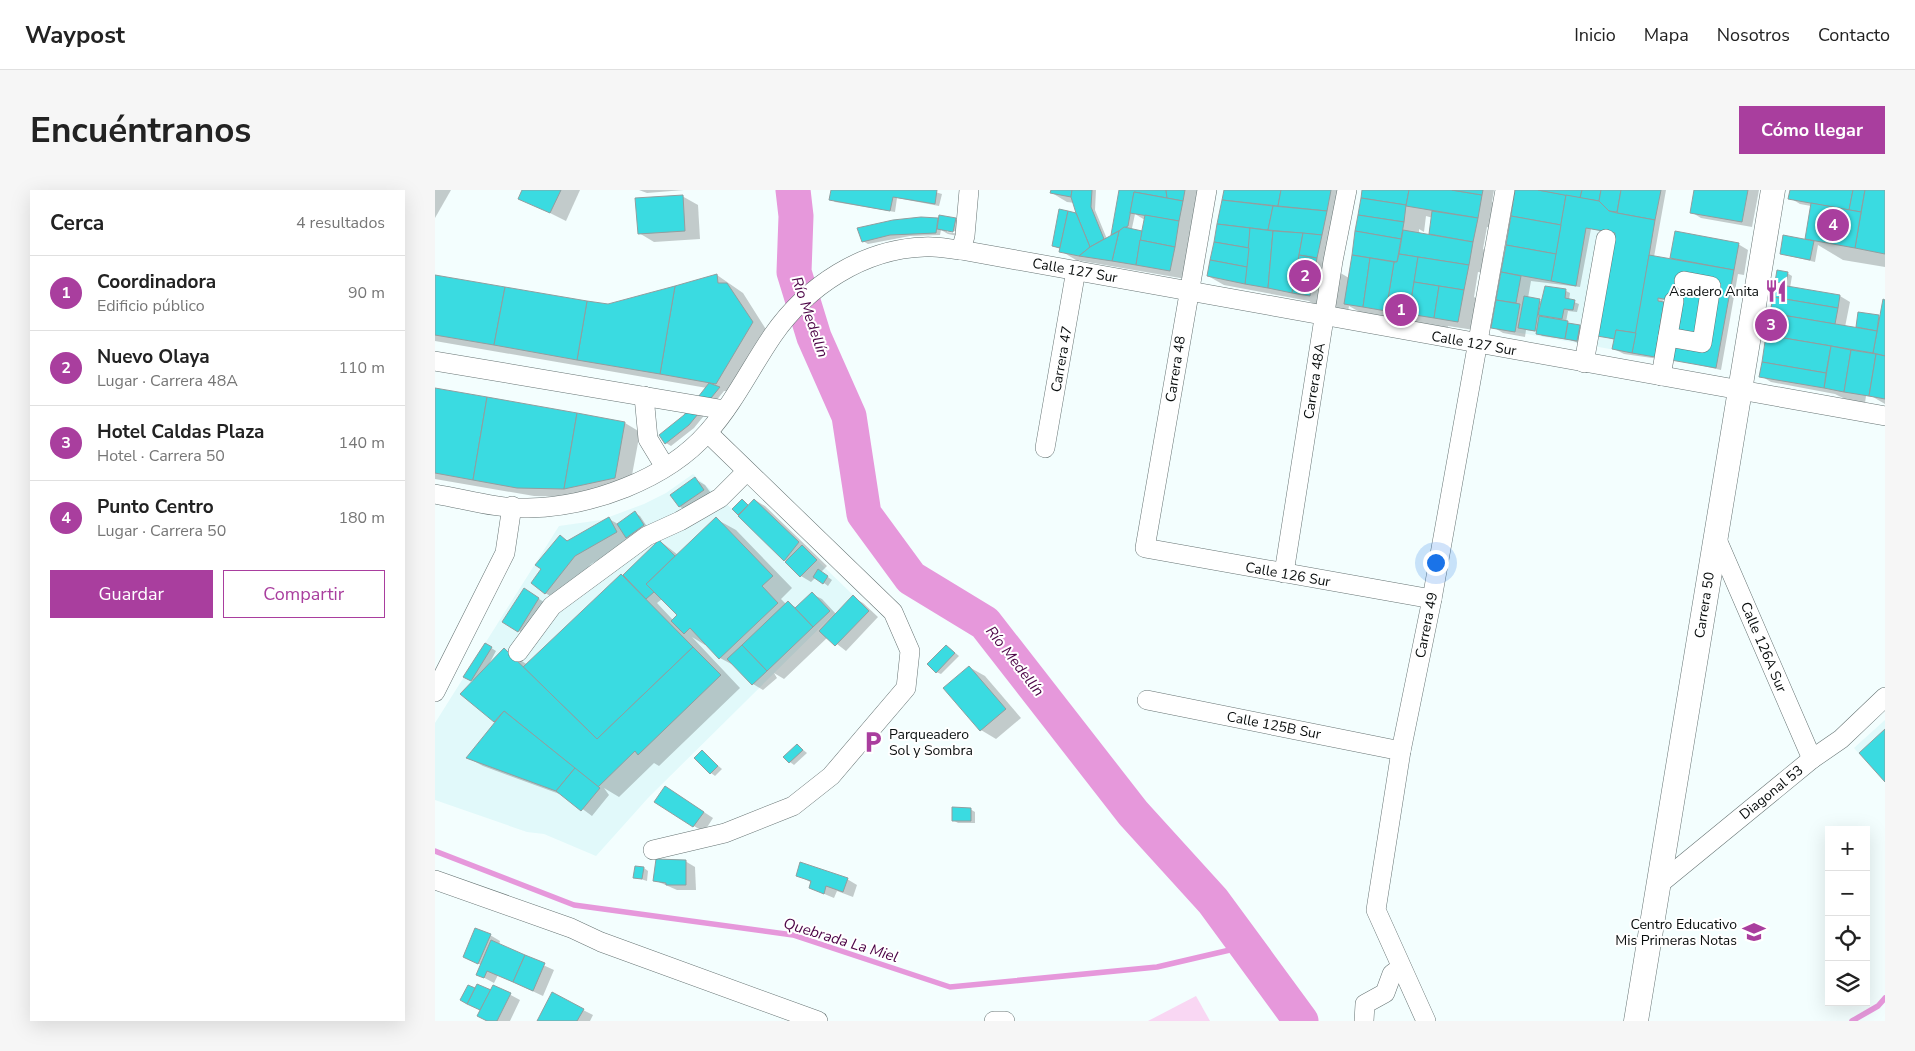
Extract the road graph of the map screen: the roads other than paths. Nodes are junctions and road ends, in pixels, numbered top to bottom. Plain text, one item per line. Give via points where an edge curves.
1 (969, 190) edge
2 (1207, 190) edge
3 (1347, 190) edge
4 (1505, 190) edge
5 (1773, 190) edge
6 (1606, 239) dead end
7 (961, 250) junction
8 (1076, 270) junction
9 (1684, 282) dead end
10 (1188, 291) junction
11 (1673, 301) dead end
12 (1324, 316) junction
13 (1667, 337) junction
14 (1478, 344) junction
15 (435, 362) edge
16 (1584, 362) junction
17 (1661, 376) junction
18 (1738, 390) junction
19 (644, 396) junction
20 (728, 406) junction
21 (1885, 416) edge
22 (708, 433) junction
23 (1045, 448) dead end
24 (665, 466) junction
25 (746, 472) junction
26 (435, 494) edge
27 (512, 506) junction
28 (1715, 535) junction
29 (1145, 548) joint
30 (1285, 573) junction
31 (1432, 599) junction
32 (518, 652) dead end
33 (435, 692) edge
34 (1885, 698) edge
35 (1147, 700) dead end
36 (1401, 751) junction
37 (1812, 759) junction
38 (653, 850) dead end
39 (435, 880) edge
40 (1657, 886) junction
41 (1400, 968) junction
42 (818, 1021) edge
43 (994, 1021) edge
44 (1005, 1021) edge
45 (1364, 1021) edge
46 (1426, 1021) edge
47 (1636, 1021) edge

1 - 7 street
2 - 10 street, Carrera 48
3 - 12 street, Carrera 48A
4 - 14 street, Carrera 49
5 - 18 main road, Carrera 50
6 - 16 street
7 - 8 street, Calle 127 Sur
7 - 20 street, Calle 127 Sur via 915,248 891,251 853,264 822,284 796,305
8 - 10 street, Calle 127 Sur
8 - 23 street, Carrera 47
9 - 13 street via 1711,286 1702,343
10 - 12 street, Calle 127 Sur
10 - 29 street, Carrera 48
11 - 13 street
12 - 14 street, Calle 127 Sur
12 - 30 street, Carrera 48A
13 - 17 street
14 - 16 street, Calle 127 Sur
14 - 31 street, Carrera 49
15 - 19 street
16 - 17 street, Calle 127 Sur
17 - 18 street, Calle 127 Sur
18 - 21 street, Calle 127 Sur
18 - 28 main road, Carrera 50
19 - 20 street
19 - 24 street via 648,439
20 - 22 street
22 - 24 street
22 - 25 street
24 - 27 street via 608,496 527,508
25 - 32 street via 720,498 647,536 552,606
25 - 38 street via 893,612 910,651 906,688 831,776 793,806 725,833
26 - 27 street
27 - 33 street via 505,553
28 - 37 street, Calle 126A Sur
28 - 40 main road, Carrera 50
29 - 30 street, Calle 126 Sur
30 - 31 street, Calle 126 Sur
31 - 36 street, Carrera 49
34 - 37 street, Diagonal 53 via 1841,739
35 - 36 street, Calle 125B Sur
36 - 41 street, Carrera 49 via 1376,910
37 - 40 street, Diagonal 53
39 - 42 street
40 - 47 main road, Carrera 50
41 - 45 street via 1392,974 1385,994 1365,1004
41 - 46 street, Carrera 49
43 - 44 street

